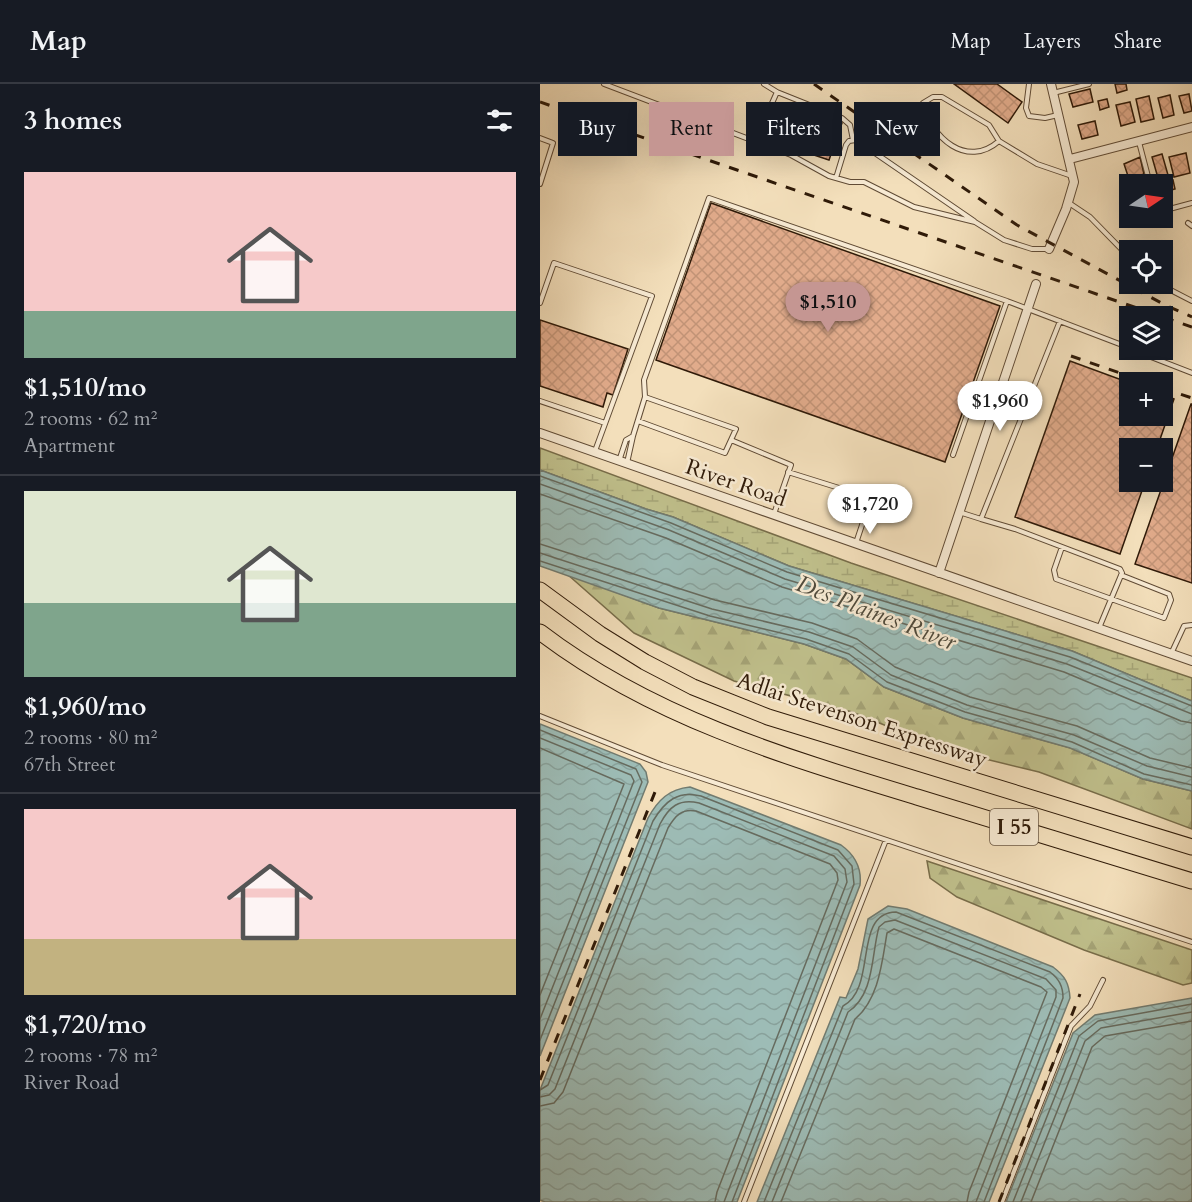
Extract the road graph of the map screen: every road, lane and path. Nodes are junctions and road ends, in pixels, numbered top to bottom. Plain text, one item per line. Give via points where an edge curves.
1 (604, 84) edge
2 (764, 84) edge
3 (1029, 84) edge
4 (1051, 84) edge
5 (1089, 84) edge
6 (777, 92) junction
7 (1053, 93) junction
8 (773, 102) edge
9 (1059, 115) junction
10 (1192, 127) edge
11 (540, 138) edge
12 (746, 138) edge
13 (853, 140) junction
14 (999, 141) junction
15 (1139, 141) junction
16 (788, 156) edge
17 (1070, 159) junction
18 (1147, 174) edge
19 (1073, 177) junction
20 (836, 178) junction
21 (540, 184) edge
22 (1068, 203) junction
23 (1192, 203) edge
24 (1173, 208) edge
25 (975, 222) junction
26 (1119, 247) edge
27 (1049, 249) joint
28 (1036, 284) dead end
29 (1173, 291) edge
30 (1007, 301) junction
31 (1192, 301) edge
32 (540, 303) edge
33 (1028, 308) junction
34 (1060, 321) junction
35 (1119, 344) edge
36 (1159, 360) edge
37 (1192, 373) edge
38 (645, 397) junction
39 (540, 401) edge
40 (638, 421) junction
41 (605, 423) junction
42 (540, 433) edge
43 (633, 435) junction
44 (731, 440) junction
45 (595, 451) junction
46 (954, 456) dead end
47 (623, 462) junction
48 (788, 472) junction
49 (959, 512) junction
50 (774, 515) junction
51 (981, 519) junction
52 (855, 543) junction
53 (1062, 547) junction
54 (939, 573) junction
55 (1121, 575) junction
56 (540, 590) edge
57 (1110, 600) junction
58 (1192, 625) edge
59 (1098, 628) junction
60 (540, 632) edge
61 (1171, 654) junction
62 (1192, 661) edge
63 (540, 716) edge
64 (886, 840) junction
65 (1192, 847) edge
66 (1192, 881) edge
67 (1192, 942) edge
68 (1103, 980) dead end
69 (744, 1202) edge
70 (1002, 1202) edge

1 - 12 lane
2 - 6 lane
3 - 9 lane via 1029,116
4 - 7 street
5 - 7 lane
6 - 8 lane
6 - 13 lane via 842,118 850,125
7 - 9 street
9 - 17 street
10 - 15 street
11 - 21 lane via 554,143
13 - 20 lane via 846,145
13 - 25 lane
14 - 14 lane via 989,125 942,97 923,103 932,127 956,148 966,152 988,151
14 - 19 lane via 1037,164
15 - 17 street
15 - 18 lane
16 - 20 lane
17 - 19 street
19 - 22 street
20 - 25 lane via 864,182 914,207
22 - 26 lane via 1090,217
22 - 27 street
23 - 24 lane
25 - 27 lane via 1004,240 1032,249
28 - 33 street
29 - 31 lane
30 - 33 lane
30 - 38 lane via 709,198 644,380
30 - 46 lane
32 - 41 lane via 554,263 652,296
33 - 34 lane
33 - 49 street
34 - 35 lane
34 - 51 lane
36 - 37 lane
38 - 40 lane
38 - 44 lane via 736,429
39 - 41 lane
40 - 43 lane
40 - 44 lane via 725,453
41 - 45 lane
42 - 45 street, River Road
43 - 47 lane
43 - 47 lane via 626,440
44 - 48 lane via 791,465
45 - 47 street, River Road
47 - 50 street, River Road
48 - 50 lane
48 - 52 lane via 871,498
49 - 51 lane
49 - 54 street
50 - 52 street, River Road
51 - 53 lane
52 - 54 street, River Road
53 - 55 lane via 1120,569
53 - 57 lane via 1054,570 1056,579
54 - 59 street, River Road
55 - 57 lane
55 - 57 lane via 1168,594 1171,600 1167,614 1164,618
56 - 65 highway, Adlai Stevenson Expressway / I 55 via 600,634 693,687 768,717
57 - 59 lane
58 - 61 lane via 1184,626
59 - 61 street, River Road
60 - 66 highway, I 55 via 578,661 686,719 836,772
61 - 62 street, River Road
63 - 64 lane via 662,765
64 - 67 lane
64 - 69 lane
68 - 70 lane via 1090,1006 1071,1026

